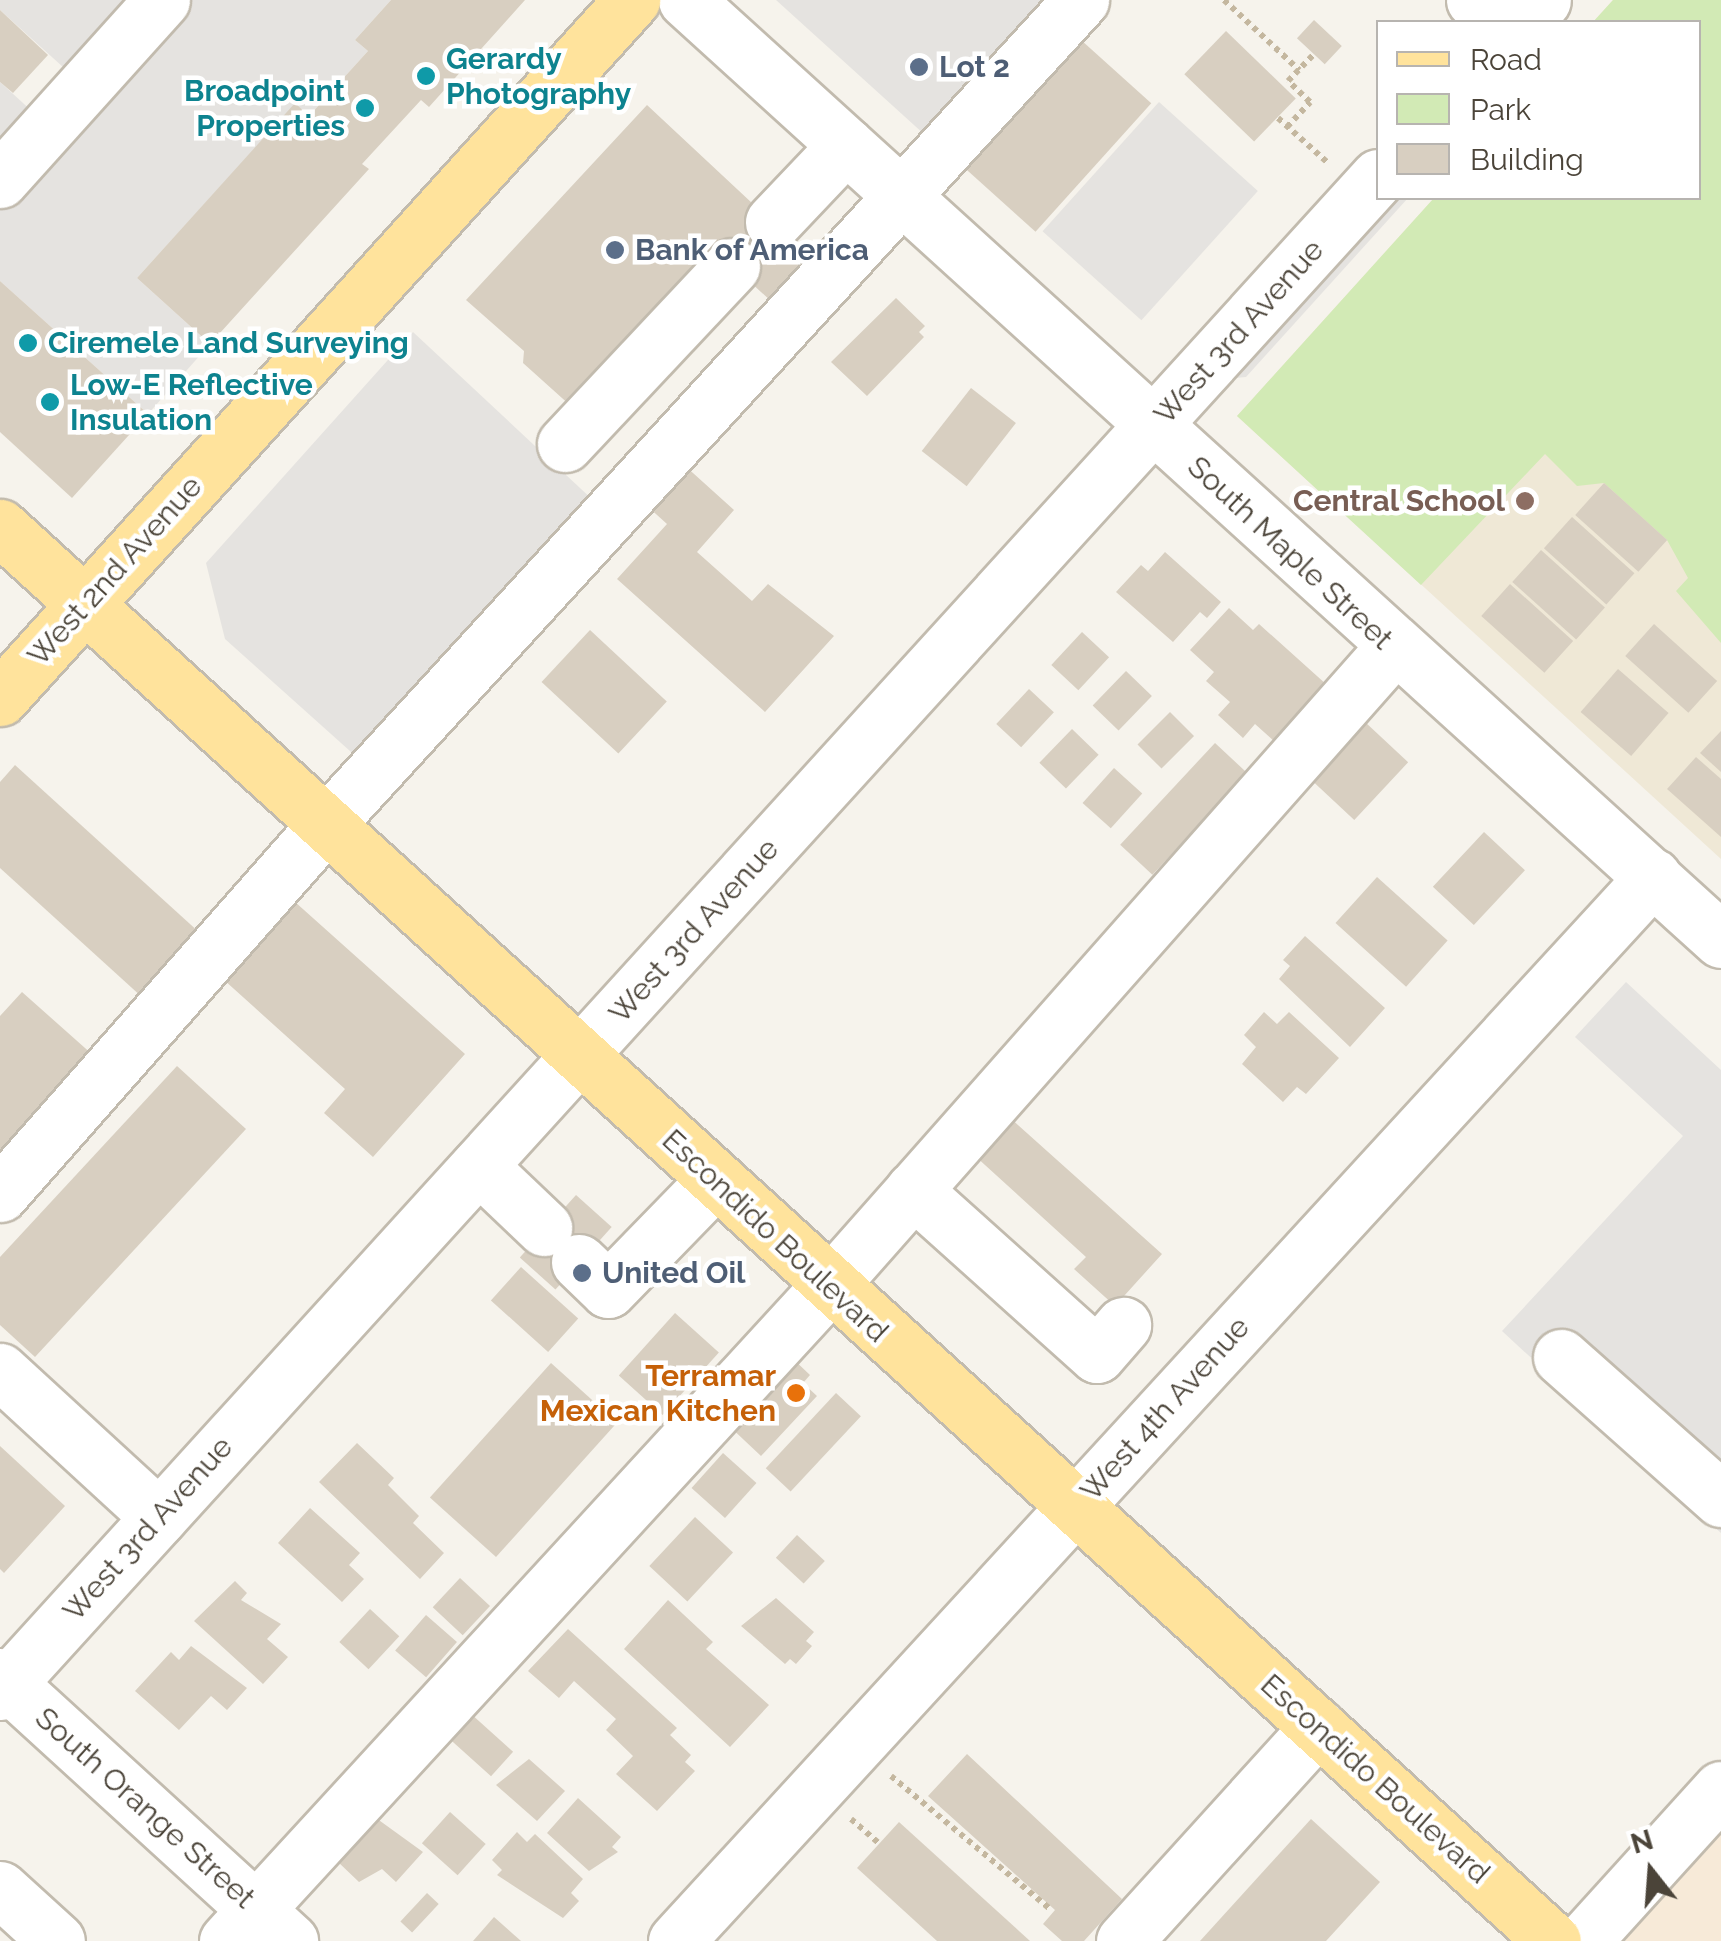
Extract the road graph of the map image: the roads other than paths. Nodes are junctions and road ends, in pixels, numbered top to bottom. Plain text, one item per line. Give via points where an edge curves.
1 (162, 0) edge
2 (632, 0) edge
3 (686, 0) edge
4 (1081, 0) edge
5 (1474, 0) edge
6 (1543, 0) edge
7 (1497, 20) edge
8 (1524, 20) edge
9 (846, 145) junction
10 (0, 180) edge
11 (1371, 185) edge
12 (903, 196) junction
13 (773, 222) dead end
14 (732, 266) dead end
15 (1153, 427) junction
16 (565, 444) dead end
17 (0, 527) edge
18 (84, 605) junction
19 (1393, 648) junction
20 (0, 698) edge
21 (328, 822) junction
22 (1653, 877) junction
23 (1721, 940) edge
24 (580, 1054) junction
25 (479, 1166) junction
26 (714, 1181) junction
27 (913, 1190) junction
28 (0, 1194) edge
29 (828, 1287) junction
30 (1124, 1325) dead end
31 (1561, 1357) dead end
32 (0, 1371) edge
33 (1721, 1499) edge
34 (1075, 1507) junction
35 (158, 1517) junction
36 (3, 1683) edge
37 (1318, 1727) junction
38 (1721, 1789) edge
39 (0, 1889) edge
40 (258, 1931) edge
41 (50, 1939) edge
42 (676, 1941) edge
43 (1124, 1941) edge
44 (1553, 1941) edge
45 (1583, 1941) edge

1 - 10 street
2 - 18 main road, West 2nd Avenue
3 - 9 street, South Maple Street
4 - 12 street
5 - 7 street
6 - 8 street
9 - 12 street, South Maple Street
9 - 13 street
11 - 15 street, West 3rd Avenue
12 - 15 street, South Maple Street
12 - 21 street
14 - 16 street
15 - 19 street, South Maple Street
15 - 24 street, West 3rd Avenue
17 - 18 main road, Escondido Boulevard
18 - 20 main road, West 2nd Avenue
18 - 21 main road, Escondido Boulevard
19 - 22 street, South Maple Street
19 - 27 street
21 - 24 main road, Escondido Boulevard
21 - 28 street
22 - 23 street, South Maple Street
22 - 34 street, West 4th Avenue
24 - 25 street, West 3rd Avenue
24 - 26 main road, Escondido Boulevard
25 - 26 street via 608,1290
25 - 35 street, West 3rd Avenue
26 - 29 main road, Escondido Boulevard
27 - 29 street
27 - 30 street via 1097,1355
29 - 34 main road, Escondido Boulevard
29 - 40 street
31 - 33 street
32 - 35 street
34 - 37 main road, Escondido Boulevard
34 - 42 street, West 4th Avenue
35 - 36 street, West 3rd Avenue
36 - 40 street, South Orange Street
37 - 43 street
37 - 44 main road, Escondido Boulevard
38 - 45 street
39 - 41 street

